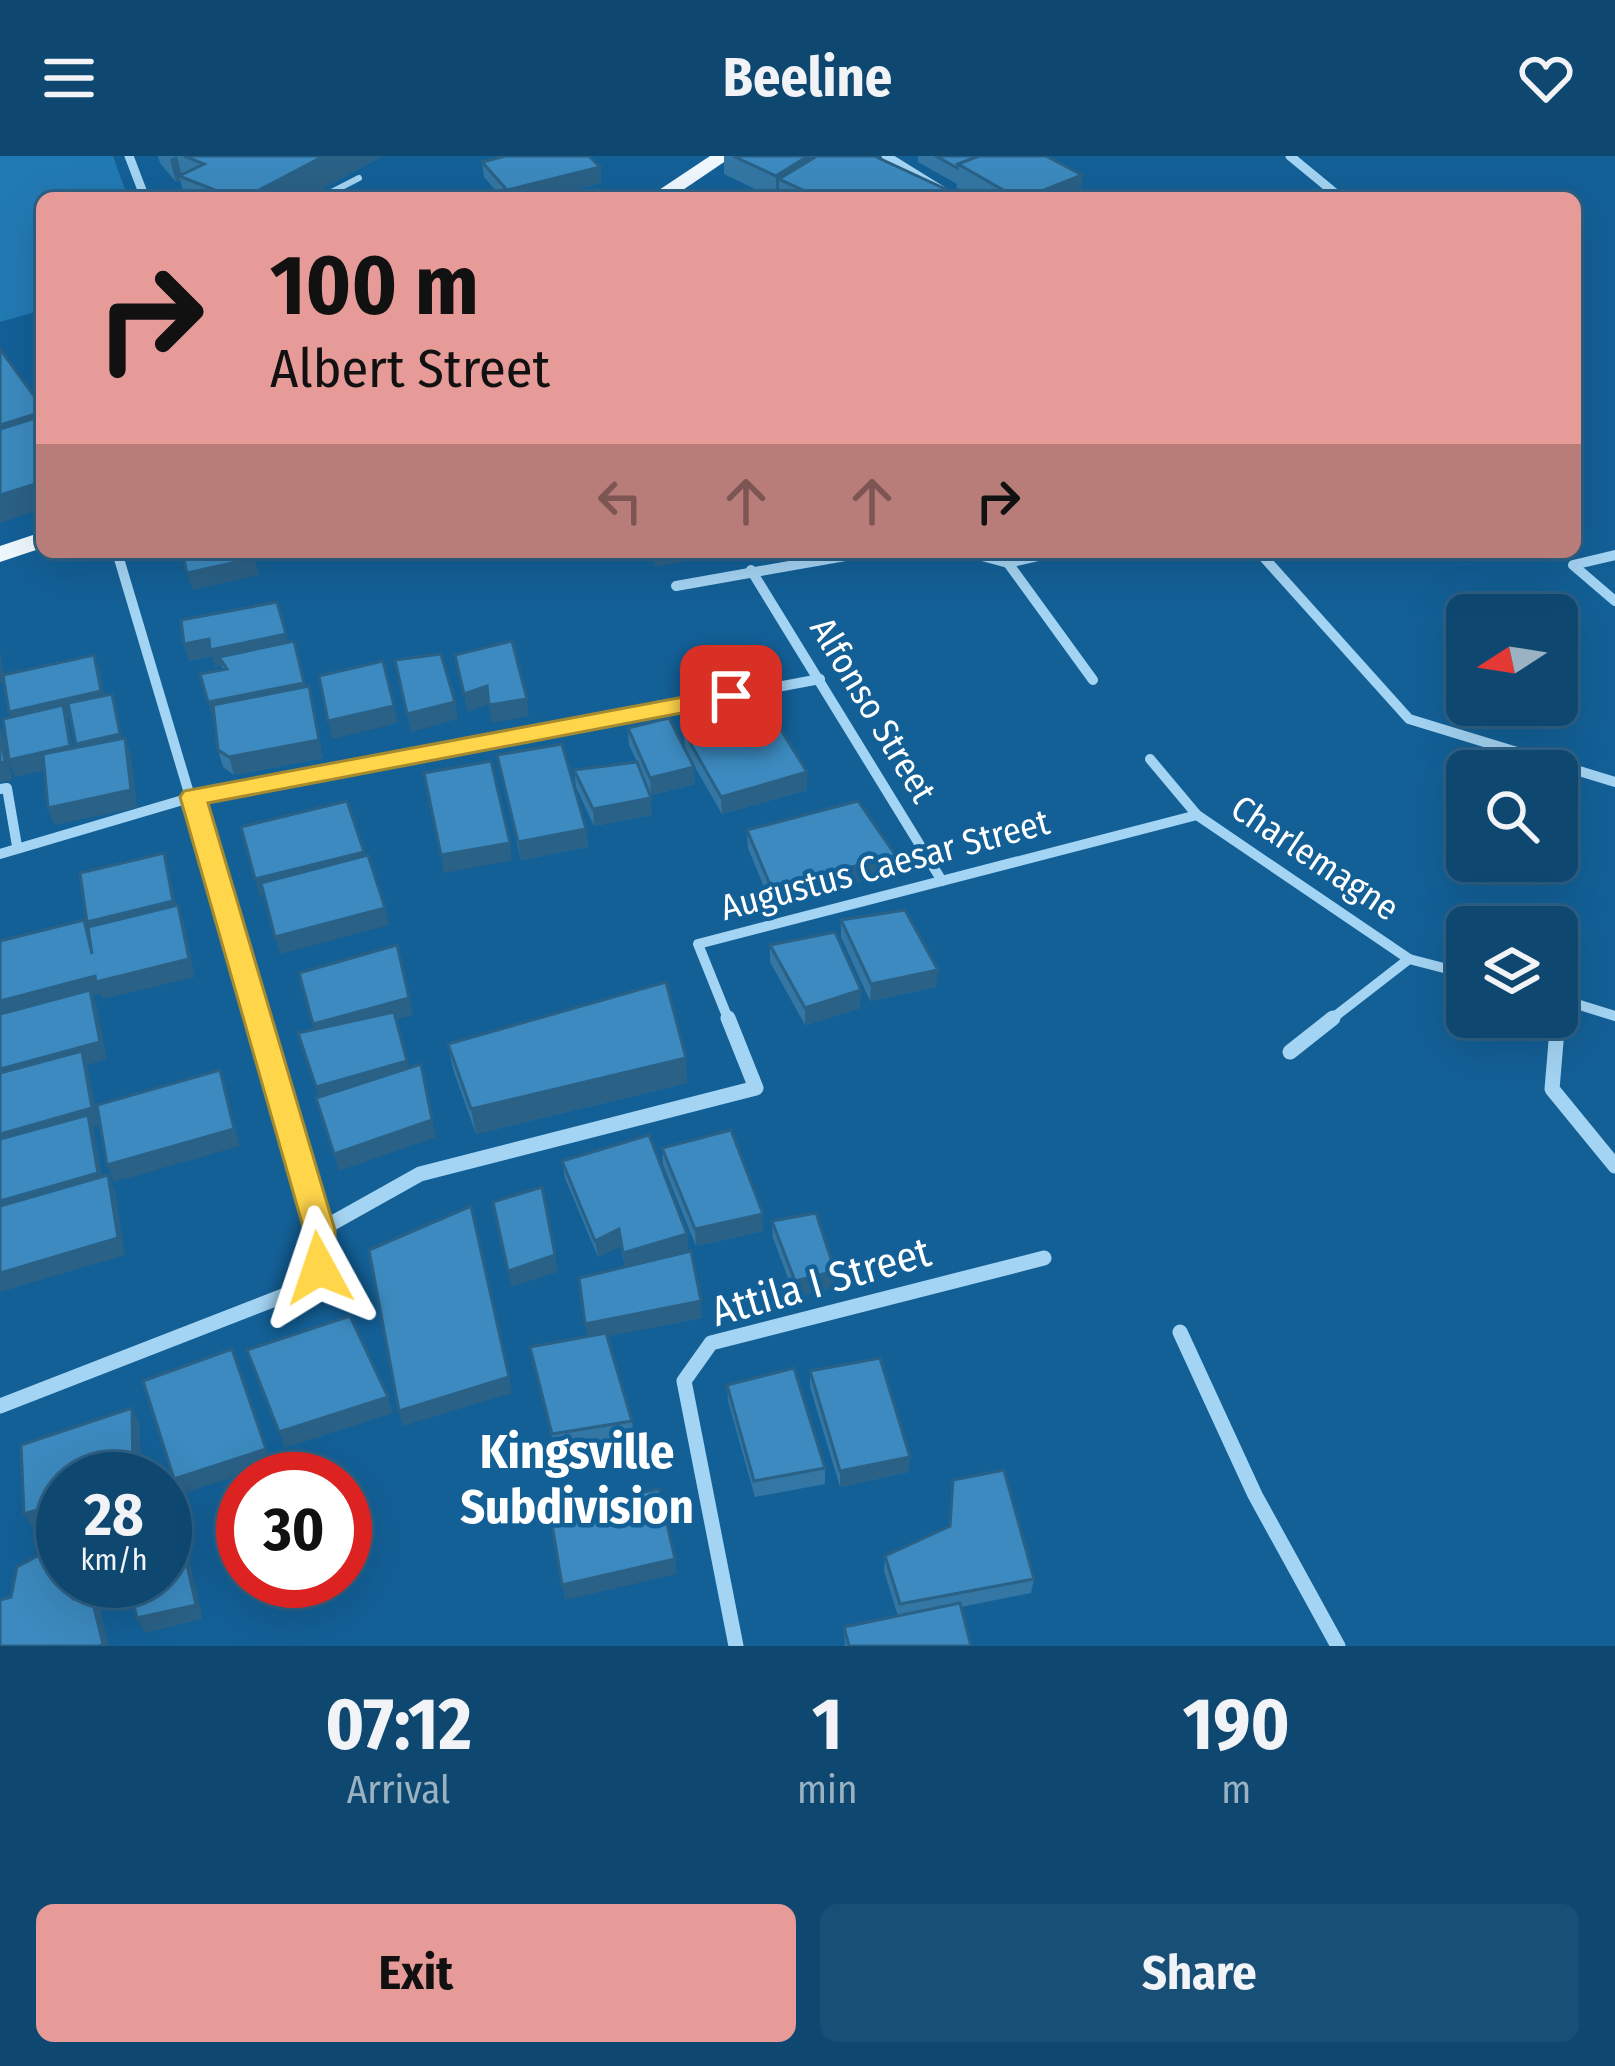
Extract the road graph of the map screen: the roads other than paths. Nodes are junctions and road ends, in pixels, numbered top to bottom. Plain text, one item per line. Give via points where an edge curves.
1 (129, 156) edge
2 (723, 156) edge
3 (886, 156) edge
4 (1290, 156) edge
5 (359, 178) dead end
6 (143, 192) edge
7 (332, 192) edge
8 (666, 192) edge
9 (944, 192) edge
10 (1334, 192) edge
11 (36, 540) edge
12 (0, 555) edge
13 (1615, 555) edge
14 (119, 558) edge
15 (831, 558) edge
16 (989, 558) edge
17 (1030, 558) edge
18 (1264, 558) edge
19 (1008, 563) junction
20 (751, 571) junction
21 (676, 586) dead end
22 (1615, 601) edge
23 (820, 680) junction
24 (1093, 680) dead end
25 (1150, 760) dead end
26 (1615, 782) edge
27 (0, 790) edge
28 (193, 797) junction
29 (1197, 814) junction
30 (17, 846) junction
31 (0, 854) edge
32 (942, 881) junction
33 (1409, 959) junction
34 (1446, 969) edge
35 (1578, 1004) edge
36 (1615, 1016) edge
37 (1555, 1038) edge
38 (1290, 1052) dead end
39 (1615, 1166) edge
40 (320, 1230) junction
41 (1044, 1258) dead end
42 (1180, 1332) dead end
43 (0, 1406) edge
44 (736, 1646) edge
45 (1338, 1646) edge

1 - 6 street
2 - 8 main road
3 - 9 street
4 - 10 street
5 - 7 lane
11 - 12 main road
13 - 22 street via 1573,565
14 - 28 street
15 - 20 street
16 - 19 street
17 - 19 street
18 - 26 street via 1408,718
19 - 24 street
20 - 21 street
20 - 23 street, Alfonso Street
23 - 28 street
23 - 32 street, Alfonso Street
25 - 29 street, Charlemagne
27 - 30 street via 7,788
28 - 30 street
28 - 40 street
29 - 32 street, Augustus Caesar Street
29 - 33 street, Charlemagne
30 - 31 street
32 - 40 street, Augustus Caesar Street via 698,944 756,1088 420,1174
33 - 34 street, Charlemagne
33 - 38 street
35 - 36 street
37 - 39 street via 1552,1089
40 - 43 street via 319,1268 301,1289
41 - 44 street, Attila I Street via 711,1343 684,1381
42 - 45 street via 1255,1495

